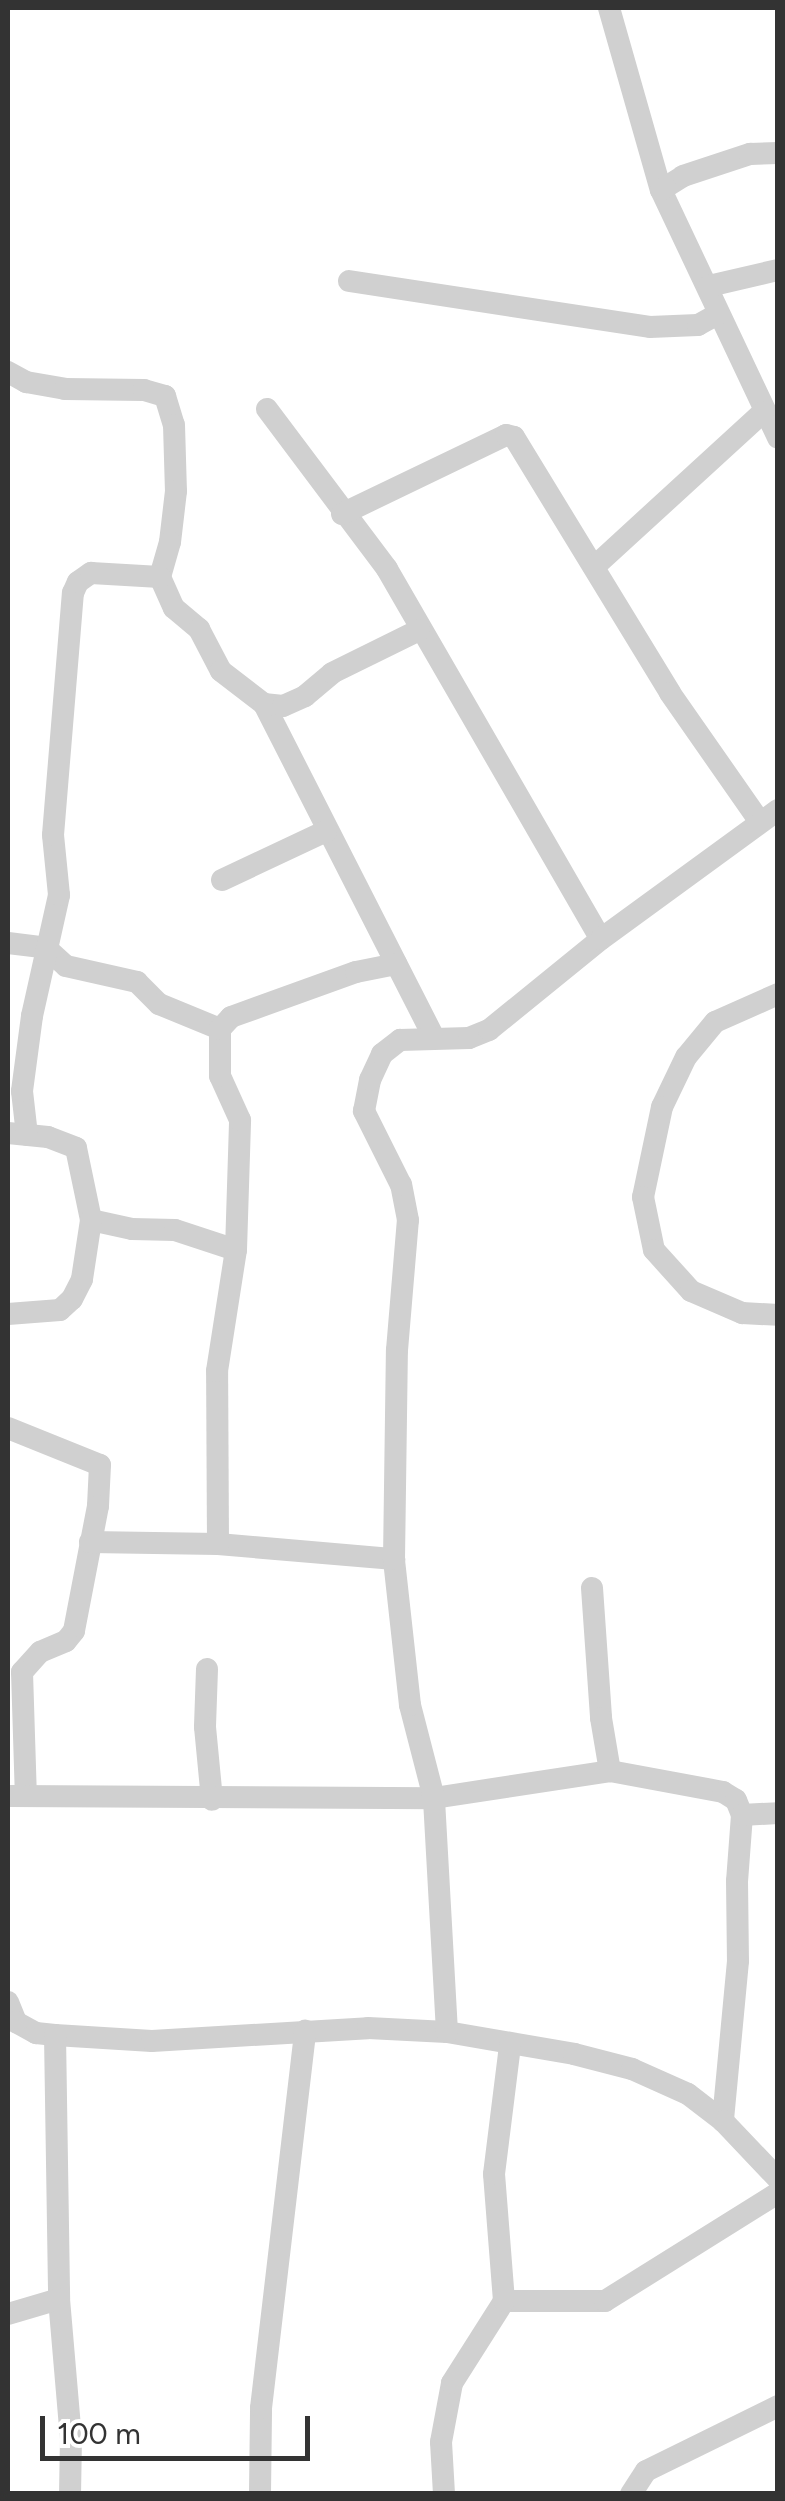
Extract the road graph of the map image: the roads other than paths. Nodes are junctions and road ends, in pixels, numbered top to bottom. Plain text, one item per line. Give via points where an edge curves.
1 (608, 8) edge
2 (778, 154) edge
3 (661, 190) junction
4 (778, 270) edge
5 (348, 281) dead end
6 (709, 286) junction
7 (718, 314) junction
8 (8, 372) edge
9 (267, 410) dead end
10 (763, 412) junction
11 (778, 438) edge
12 (342, 514) junction
13 (594, 567) junction
14 (160, 577) junction
15 (419, 630) junction
16 (264, 704) junction
17 (768, 816) edge
18 (326, 831) junction
19 (222, 880) dead end
20 (601, 939) junction
21 (8, 943) edge
22 (46, 948) junction
23 (396, 964) junction
24 (778, 994) edge
25 (220, 1029) junction
26 (434, 1035) junction
27 (17, 1134) edge
28 (91, 1220) junction
29 (236, 1250) junction
30 (8, 1314) edge
31 (778, 1315) edge
32 (8, 1428) edge
33 (90, 1542) junction
34 (218, 1544) junction
35 (394, 1560) junction
36 (592, 1588) dead end
37 (207, 1669) dead end
38 (610, 1772) junction
39 (17, 1796) edge
40 (434, 1798) junction
41 (212, 1800) junction
42 (778, 1813) edge
43 (742, 1815) junction
44 (8, 2002) edge
45 (305, 2031) junction
46 (447, 2032) junction
47 (55, 2035) junction
48 (510, 2046) junction
49 (723, 2121) junction
50 (778, 2179) edge
51 (778, 2193) edge
52 (59, 2299) junction
53 (504, 2300) junction
54 (8, 2314) edge
55 (778, 2406) edge
56 (70, 2494) edge
57 (260, 2494) edge
58 (444, 2494) edge
59 (630, 2494) edge

1 - 3 street
2 - 3 street via 750,154
3 - 6 street
4 - 6 street
5 - 7 street via 650,326 698,325
6 - 7 street
7 - 10 street
8 - 14 street via 65,390 165,396 174,424 176,491
9 - 12 street
10 - 11 street
10 - 13 street
12 - 13 street via 510,434
12 - 15 street via 387,569
13 - 17 street via 670,692
14 - 16 street via 174,608 199,628 221,671
14 - 22 street via 91,573 72,593 52,834 59,895
15 - 16 street via 332,673 305,696 283,706
15 - 20 street via 461,691
16 - 18 street
17 - 20 street
18 - 19 street
18 - 23 street
20 - 26 street via 489,1030 469,1038
21 - 22 street
22 - 25 street via 66,966 137,982 159,1004
22 - 27 street
23 - 25 street via 231,1017
23 - 26 street
24 - 31 street via 715,1022 686,1057 662,1108 643,1197 654,1250 691,1291 742,1313
25 - 29 street via 220,1076 240,1120
26 - 35 street via 400,1040 382,1054 364,1111 401,1185 408,1220 397,1350
27 - 28 street via 76,1148
28 - 29 street via 176,1230
28 - 30 street via 82,1280 72,1299 60,1310
29 - 34 street via 217,1371
32 - 33 street via 100,1464
33 - 34 street
33 - 39 street via 74,1630 22,1672
34 - 35 street
35 - 40 street via 410,1705
36 - 38 street
37 - 41 street
38 - 40 street
38 - 43 street via 723,1792
39 - 41 street
40 - 41 street
40 - 46 street
42 - 43 street
43 - 49 street via 737,1978
44 - 47 street via 16,2022
45 - 46 street
45 - 47 street via 152,2042
45 - 57 street via 261,2408
46 - 48 street
47 - 52 street
48 - 49 street via 632,2069 688,2094
48 - 53 street via 494,2174
49 - 50 street
51 - 53 street via 605,2301
52 - 54 street
52 - 56 street
53 - 58 street via 452,2383 441,2442
55 - 59 street via 646,2471

